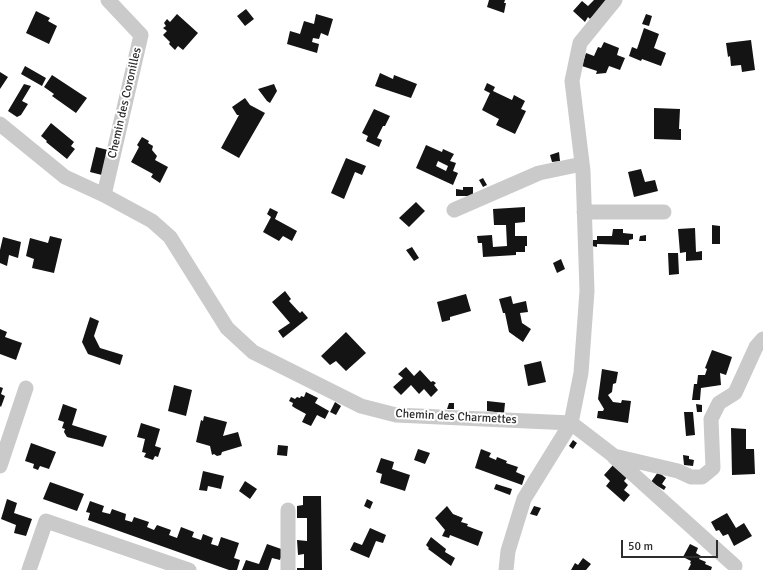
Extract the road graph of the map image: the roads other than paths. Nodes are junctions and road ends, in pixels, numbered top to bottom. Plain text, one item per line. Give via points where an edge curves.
1 (108, 0) edge
2 (615, 0) edge
3 (0, 124) edge
4 (582, 164) junction
5 (104, 195) junction
6 (454, 210) dead end
7 (584, 212) junction
8 (664, 212) dead end
9 (763, 339) edge
10 (26, 388) dead end
11 (571, 423) junction
12 (614, 456) junction
13 (0, 466) edge
14 (288, 510) dead end
15 (735, 566) dead end
16 (29, 570) edge
17 (189, 570) edge
18 (288, 570) edge
19 (506, 570) edge

1 - 5 street, Chemin des Coronilles via 141,35
2 - 4 street via 580,43 572,81
3 - 5 street, Chemin des Charmettes via 65,177
4 - 6 street via 538,173
4 - 7 street
5 - 11 street, Chemin des Charmettes via 152,221 170,237 227,328 253,352 361,406 396,415
7 - 8 street
7 - 11 street via 587,291 581,373
9 - 12 street via 756,347 735,393 719,403 711,419 713,468 702,476 691,477 678,471
10 - 13 street
11 - 12 street
11 - 19 street via 524,499 508,551
12 - 15 street
14 - 18 street
16 - 17 street via 46,522

